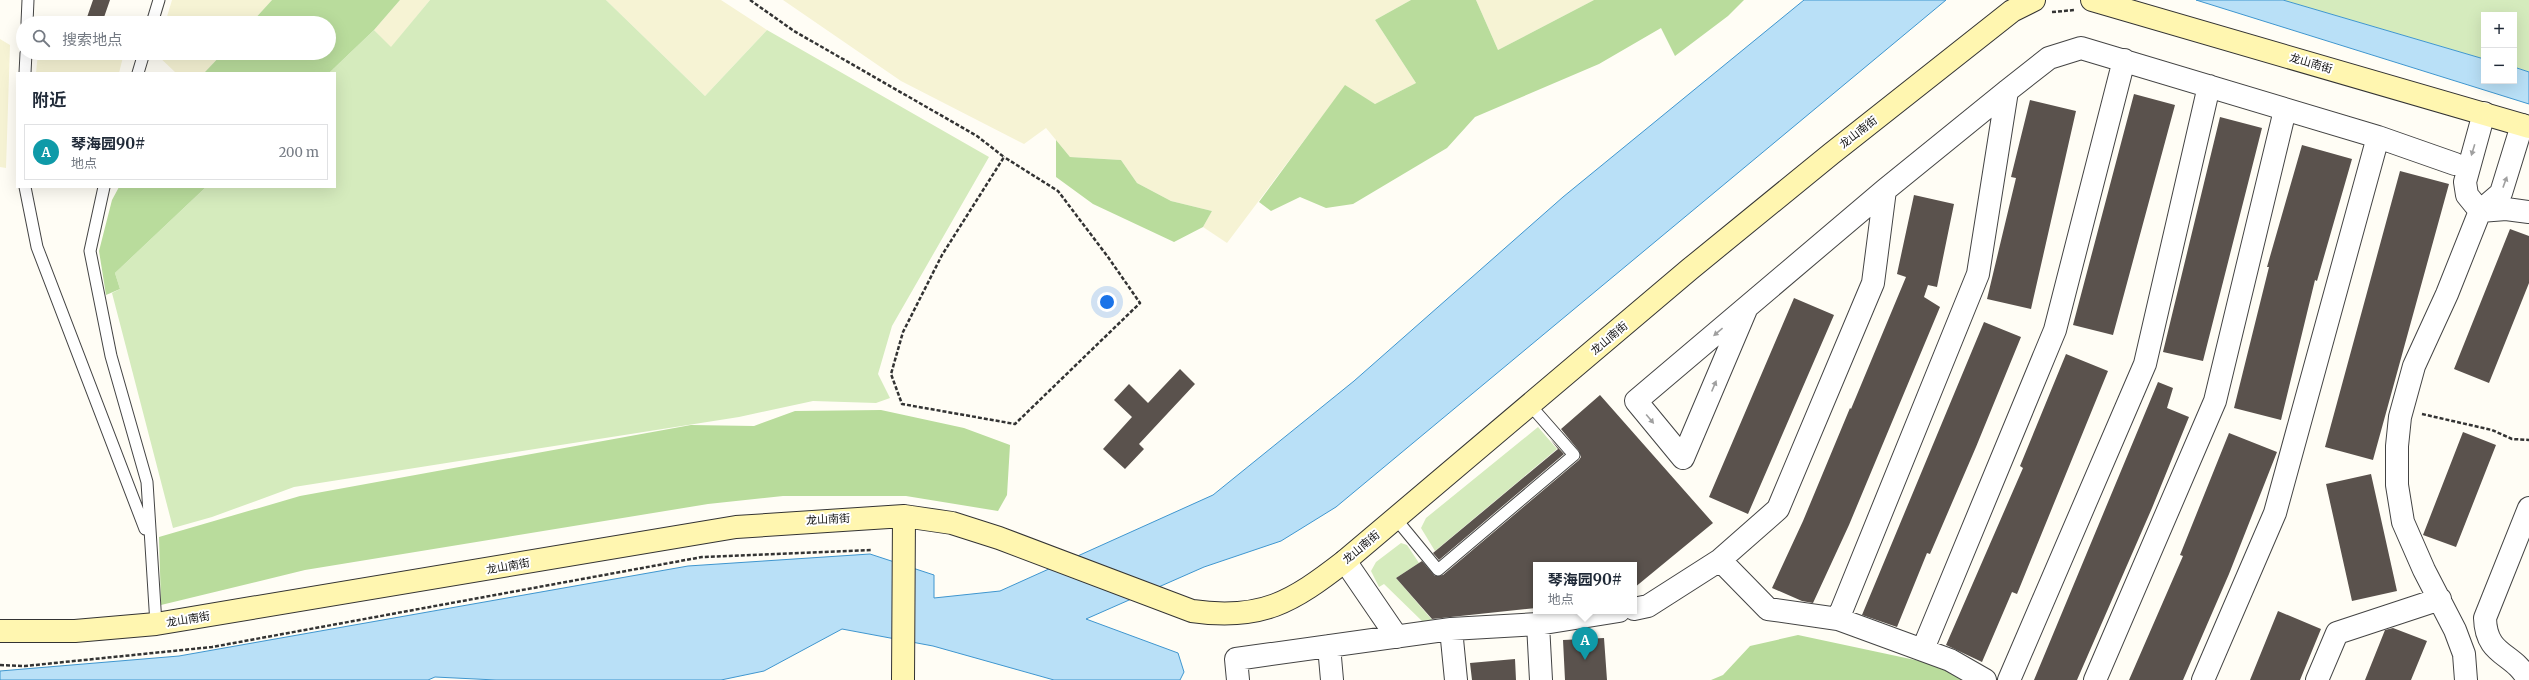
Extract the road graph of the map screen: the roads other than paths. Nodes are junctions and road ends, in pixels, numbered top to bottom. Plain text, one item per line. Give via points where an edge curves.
1 (28, 0) edge
2 (2034, 0) edge
3 (2106, 2) edge
4 (156, 4) edge
5 (27, 16) edge
6 (153, 16) edge
7 (26, 60) edge
8 (142, 60) edge
9 (2124, 60) junction
10 (25, 72) edge
11 (138, 72) edge
12 (2209, 86) junction
13 (2007, 91) junction
14 (2285, 110) junction
15 (2484, 113) junction
16 (2526, 126) edge
17 (2378, 137) junction
18 (2454, 164) dead end
19 (25, 188) edge
20 (104, 188) edge
21 (1886, 190) junction
22 (2480, 211) junction
23 (2529, 212) edge
24 (1748, 307) junction
25 (1530, 405) junction
26 (2529, 508) edge
27 (904, 516) junction
28 (1396, 519) junction
29 (149, 538) junction
30 (1720, 560) junction
31 (1345, 561) junction
32 (2440, 599) junction
33 (1637, 608) edge
34 (1600, 614) edge
35 (1838, 619) junction
36 (156, 624) junction
37 (1538, 624) junction
38 (1451, 629) junction
39 (0, 632) edge
40 (1397, 637) junction
41 (1329, 646) junction
42 (1923, 649) junction
43 (903, 680) edge
44 (1238, 680) edge
45 (1332, 680) edge
46 (1456, 680) edge
47 (1541, 680) edge
48 (1985, 680) edge
49 (2009, 680) edge
50 (2095, 680) edge
51 (2202, 680) edge
52 (2317, 680) edge
53 (2466, 680) edge
54 (2528, 680) edge

1 - 5 lane
2 - 25 street, 龙山南街 via 2012,11 1831,154
3 - 15 street, 龙山南街
4 - 6 lane
7 - 10 lane
8 - 11 lane
9 - 12 street
9 - 13 street via 2081,48 2049,58
9 - 42 street via 2055,330
12 - 14 street
12 - 49 street via 2145,364
13 - 21 street
13 - 35 street via 1978,274
14 - 17 street
14 - 50 street via 2215,401
15 - 16 street, 龙山南街
15 -> 22 street via 2465,182 2467,195
22 -> 16 street via 2501,193
17 - 18 street
17 - 51 street via 2274,513
19 - 29 lane via 37,247
20 - 29 lane via 90,251 111,356 147,482
21 - 24 street
21 - 30 street via 1873,283 1778,509
22 - 23 street via 2506,209
22 - 32 street via 2447,294 2414,366 2400,417 2397,446 2397,485 2403,522
24 -> 24 street via 1636,401 1683,458 1711,394
25 - 28 street, 龙山南街
25 - 28 lane via 1574,455 1438,570
26 - 54 street via 2485,618 2485,632 2491,643 2517,666
27 - 31 street, 龙山南街 via 952,523 1013,543 1163,601 1192,611 1214,614 1253,612 1280,603 1305,591
27 - 36 street, 龙山南街 via 736,527
27 - 43 street
28 - 31 street, 龙山南街
29 - 36 lane
30 - 33 street via 1648,606
30 - 35 street via 1768,609
31 - 40 street
32 - 52 street via 2337,633
32 - 53 street via 2456,630 2464,654
34 - 37 street
35 - 42 street
36 - 39 street, 龙山南街 via 75,631
37 - 38 street
37 - 47 street
38 - 40 street
38 - 46 street
40 - 41 street
41 - 44 street via 1236,659
41 - 45 street
42 - 48 street via 1950,660

